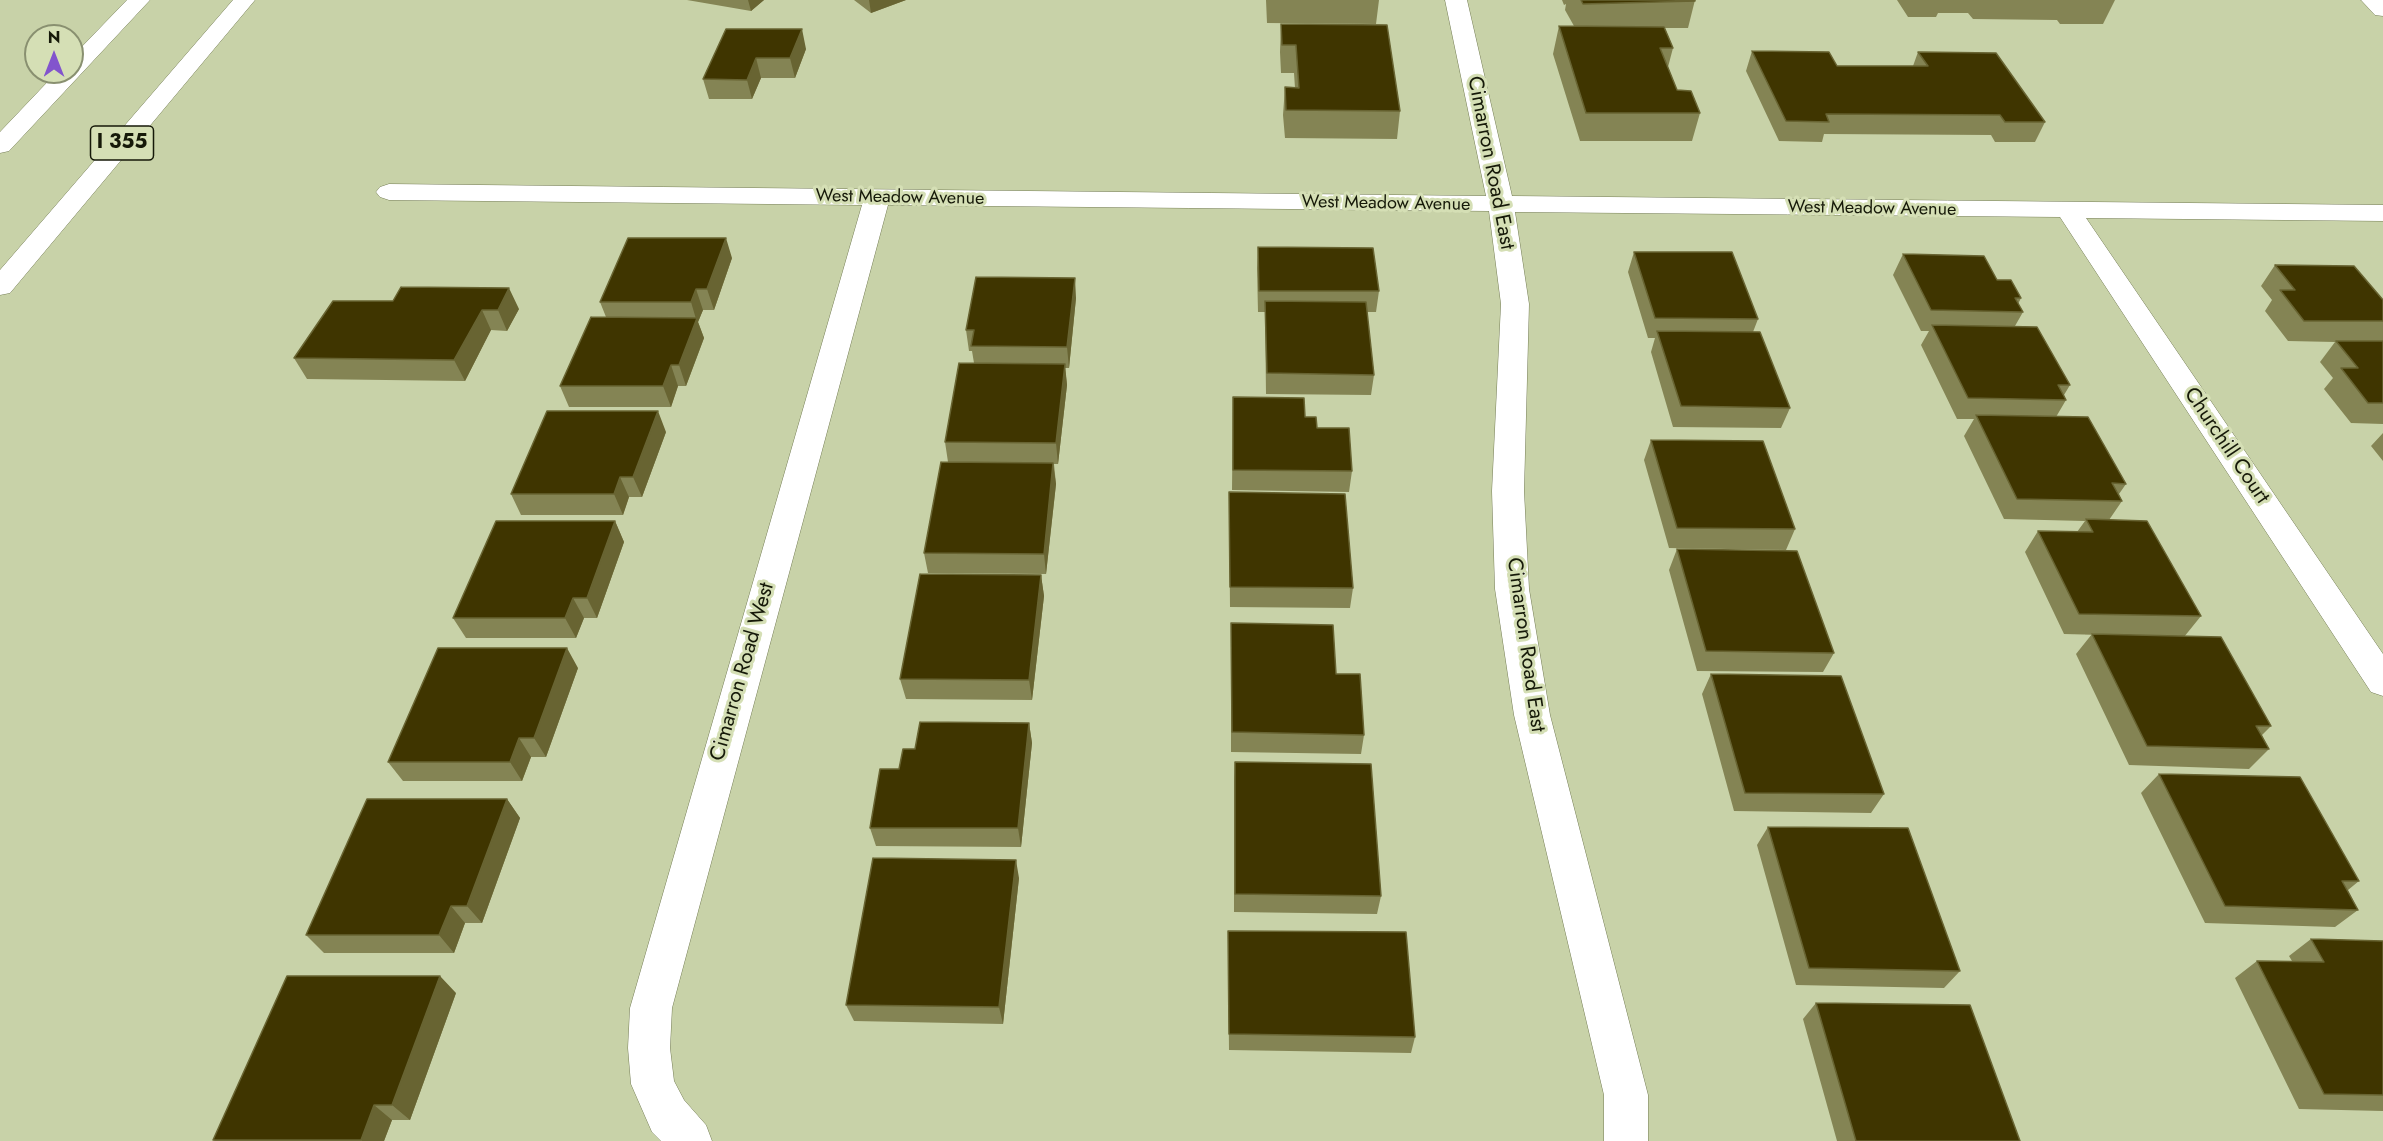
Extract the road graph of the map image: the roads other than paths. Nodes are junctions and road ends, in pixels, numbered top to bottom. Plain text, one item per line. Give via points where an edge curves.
1 (139, 0) edge
2 (244, 0) edge
3 (1456, 0) edge
4 (2372, 0) edge
5 (2383, 10) edge
6 (84, 57) edge
7 (59, 84) edge
8 (0, 146) edge
9 (389, 192) dead end
10 (877, 198) junction
11 (1501, 205) junction
12 (2069, 211) junction
13 (2383, 213) edge
14 (0, 286) edge
15 (2383, 682) edge
16 (690, 1141) edge
17 (1626, 1141) edge

1 - 6 main road
2 - 14 main road, I 355
3 - 11 main road, Cimarron Road East
4 - 5 main road
7 - 8 main road
9 - 10 main road, West Meadow Avenue
10 - 11 main road, West Meadow Avenue
10 - 16 main road, Cimarron Road West via 651,1008 649,1048 653,1084 668,1116
11 - 12 main road, West Meadow Avenue
11 - 17 main road, Cimarron Road East via 1515,304 1508,491 1512,590 1532,715 1626,1095
12 - 13 main road, West Meadow Avenue
12 - 15 main road, Churchill Court

